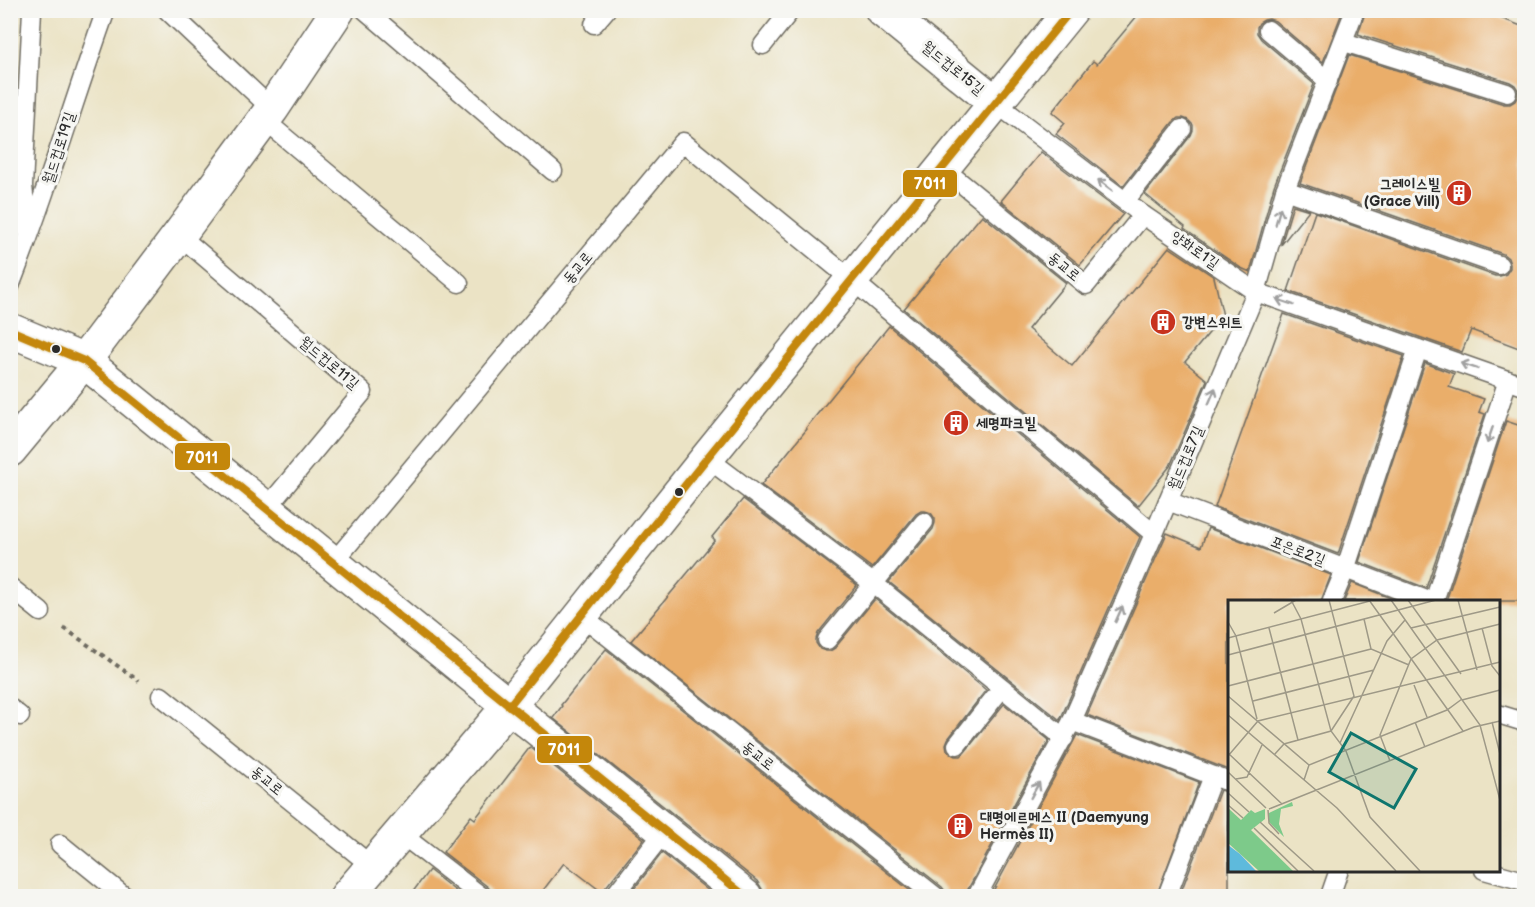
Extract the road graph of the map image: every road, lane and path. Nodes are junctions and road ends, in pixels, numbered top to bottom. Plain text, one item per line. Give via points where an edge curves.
1 (32, 10) edge
2 (106, 10) edge
3 (167, 10) edge
4 (338, 10) edge
5 (365, 10) edge
6 (791, 10) edge
7 (882, 10) edge
8 (1355, 10) edge
9 (1062, 14) edge
10 (1268, 30) dead end
11 (1344, 42) junction
12 (763, 45) dead end
13 (1328, 81) junction
14 (1507, 93) dead end
15 (997, 104) junction
16 (268, 114) junction
17 (1182, 129) dead end
18 (944, 169) junction
19 (553, 171) dead end
20 (1285, 190) junction
21 (1126, 200) junction
22 (1143, 215) junction
23 (179, 235) junction
24 (29, 240) junction
25 (1499, 265) dead end
26 (852, 280) junction
27 (459, 283) dead end
28 (10, 286) edge
29 (1256, 292) junction
30 (10, 330) edge
31 (1418, 349) junction
32 (84, 361) junction
33 (1516, 383) edge
34 (10, 450) edge
35 (707, 458) junction
36 (1168, 501) junction
37 (266, 508) junction
38 (924, 522) dead end
39 (1154, 534) junction
40 (333, 563) junction
41 (1345, 570) junction
42 (874, 584) junction
43 (10, 587) edge
44 (1332, 600) edge
45 (1426, 600) edge
46 (1434, 600) edge
47 (41, 612) joint
48 (581, 615) junction
49 (827, 640) dead end
50 (1002, 688) junction
51 (161, 696) joint
52 (509, 706) junction
53 (1499, 715) edge
54 (1072, 721) junction
55 (1524, 722) edge
56 (1064, 738) junction
57 (957, 745) dead end
58 (1221, 779) edge
59 (664, 831) junction
60 (401, 834) junction
61 (60, 844) dead end
62 (373, 867) junction
63 (1339, 871) edge
64 (1488, 871) edge
65 (1524, 881) edge
66 (124, 897) edge
67 (347, 897) edge
68 (481, 897) edge
69 (614, 897) edge
70 (745, 897) edge
71 (935, 897) edge
72 (976, 897) edge
73 (1167, 897) edge
74 (1330, 897) edge

1 - 24 lane via 23,186
2 - 24 lane, 월드컵로19길
3 - 16 lane
4 - 16 street
5 - 19 lane
6 - 12 lane
7 - 15 street, 월드컵로15길
8 - 11 lane, 월드컵로7길
9 - 15 street
10 - 13 lane
11 - 13 lane, 월드컵로7길
11 - 14 lane
13 - 20 lane, 월드컵로7길
15 - 18 street
21 -> 15 lane, 양화로1길
16 - 23 street
16 - 27 lane
17 - 21 lane
18 - 22 lane, 동교로 via 1086,285
18 - 26 street
20 - 25 lane
29 -> 20 lane, 월드컵로7길
21 - 22 lane, 양화로1길
22 - 29 lane, 양화로1길
23 - 32 street
23 - 37 lane, 월드컵로11길 via 363,392
24 - 28 lane, 월드컵로19길
26 - 35 street
26 - 39 lane, 동교로
26 - 40 lane, 동교로 via 683,142
31 -> 29 lane, 양화로1길
36 -> 29 lane, 월드컵로7길
30 - 32 street
33 -> 31 lane, 양화로1길
31 - 41 lane
32 - 34 street
32 - 37 street
33 -> 46 lane
35 - 42 lane
35 - 48 street
36 - 39 lane, 월드컵로7길
36 - 41 lane, 포은로2길
37 - 40 street
38 - 42 lane
54 -> 39 lane, 월드컵로7길
40 - 52 street
41 - 44 lane
41 - 45 lane, 포은로2길
42 - 49 lane
42 - 50 lane
43 - 47 lane
47 - 51 path
48 - 52 street
48 - 71 lane, 동교로
50 - 56 lane
50 - 57 lane
51 - 62 lane, 동교로
52 - 59 street
52 - 60 street
53 - 55 lane
54 - 56 lane, 월드컵로7길
54 - 58 lane
72 -> 56 lane, 월드컵로7길
58 - 73 lane
59 - 69 lane
59 - 70 street
60 - 62 street
60 - 68 lane
61 - 66 lane
62 - 67 street
63 - 74 lane
64 - 65 lane

